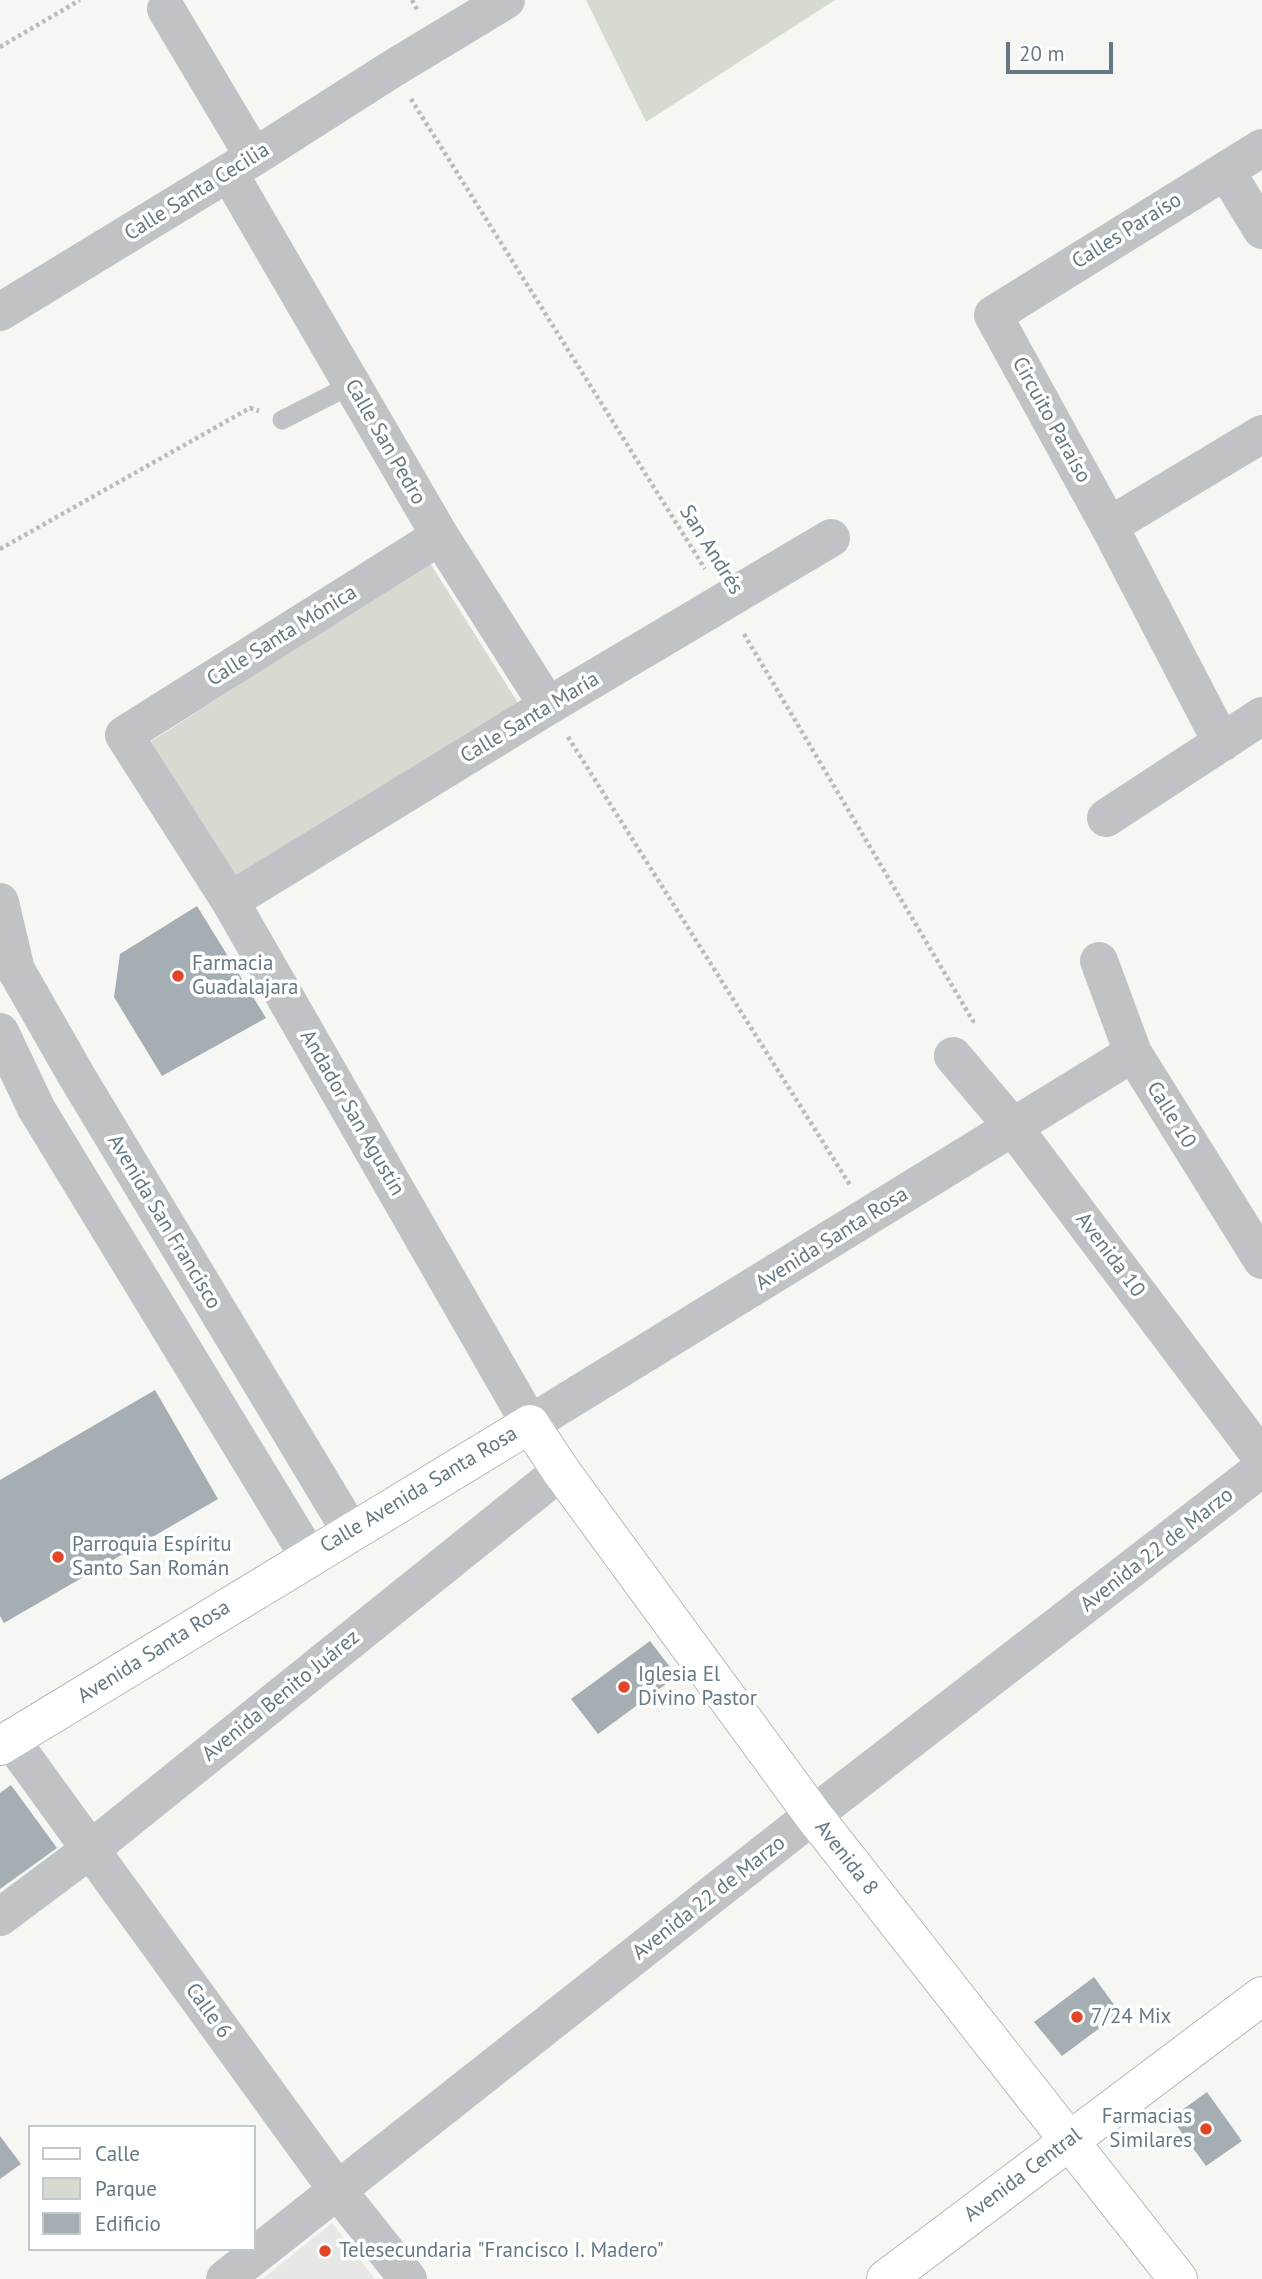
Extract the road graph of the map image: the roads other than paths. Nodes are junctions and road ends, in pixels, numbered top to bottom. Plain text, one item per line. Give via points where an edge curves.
1 (506, 0) edge
2 (166, 9) dead end
3 (1262, 148) edge
4 (241, 165) junction
5 (1226, 171) junction
6 (1262, 230) edge
7 (0, 312) edge
8 (993, 314) joint
9 (351, 384) junction
10 (282, 420) road end
11 (1262, 433) edge
12 (1109, 526) junction
13 (440, 536) junction
14 (831, 538) dead end
15 (548, 706) junction
16 (1262, 716) edge
17 (124, 735) joint
18 (1222, 743) junction
19 (1106, 818) dead end
20 (230, 901) junction
21 (0, 902) edge
22 (1098, 961) dead end
23 (0, 1032) edge
24 (1133, 1053) junction
25 (953, 1056) road end
26 (76, 1075) junction
27 (30, 1097) junction
28 (1013, 1127) junction
29 (1262, 1260) edge
30 (530, 1424) junction
31 (1262, 1458) edge
32 (1262, 1468) edge
33 (561, 1471) junction
34 (351, 1532) junction
35 (309, 1557) junction
36 (5, 1743) edge
37 (813, 1815) junction
38 (91, 1849) junction
39 (0, 1917) edge
40 (1262, 1996) edge
41 (1068, 2141) junction
42 (338, 2191) junction
43 (225, 2279) edge
44 (408, 2279) edge
45 (886, 2279) edge
46 (1178, 2279) edge

1 - 4 street, Calle Santa Cecilia
2 - 4 street, Calle San Pedro
3 - 5 street, Calles Paraíso
4 - 7 street, Calle Santa Cecilia
4 - 9 street, Calle San Pedro
5 - 6 street
5 - 8 street, Calles Paraíso
8 - 12 street, Circuito Paraíso
9 - 10 lane
9 - 13 street, Calle San Pedro
11 - 12 street
12 - 18 street, Circuito Paraíso
13 - 15 street, Calle San Pedro
13 - 17 street, Calle Santa Mónica
14 - 15 street, Calle Santa María
15 - 20 street, Calle Santa María
16 - 18 street
17 - 20 street, Andador San Agustín
18 - 19 street
20 - 30 street, Andador San Agustín
21 - 26 street, Avenida San Francisco via 16,970
22 - 24 street, Calle 10
23 - 27 street
24 - 28 street, Avenida Santa Rosa
24 - 29 street, Calle 10
25 - 28 street, Avenida 10
26 - 27 street
26 - 34 street, Avenida San Francisco
27 - 35 street
28 - 30 street, Avenida Santa Rosa
28 - 31 street, Avenida 10
30 - 33 street, Avenida 8
30 - 34 street, Calle Avenida Santa Rosa
32 - 37 street, Avenida 22 de Marzo
33 - 37 street, Avenida 8
33 - 38 street, Avenida Benito Juárez
34 - 35 street, Calle Avenida Santa Rosa
35 - 36 street, Avenida Santa Rosa
36 - 38 street, Calle 6
37 - 41 street, Avenida 8
37 - 42 street, Avenida 22 de Marzo
38 - 39 street, Avenida Benito Juárez
38 - 42 street, Calle 6
40 - 41 street, Avenida Central
41 - 45 street, Avenida Central
41 - 46 street, Avenida 8
42 - 43 street, Avenida 22 de Marzo
42 - 44 street, Calle 6

